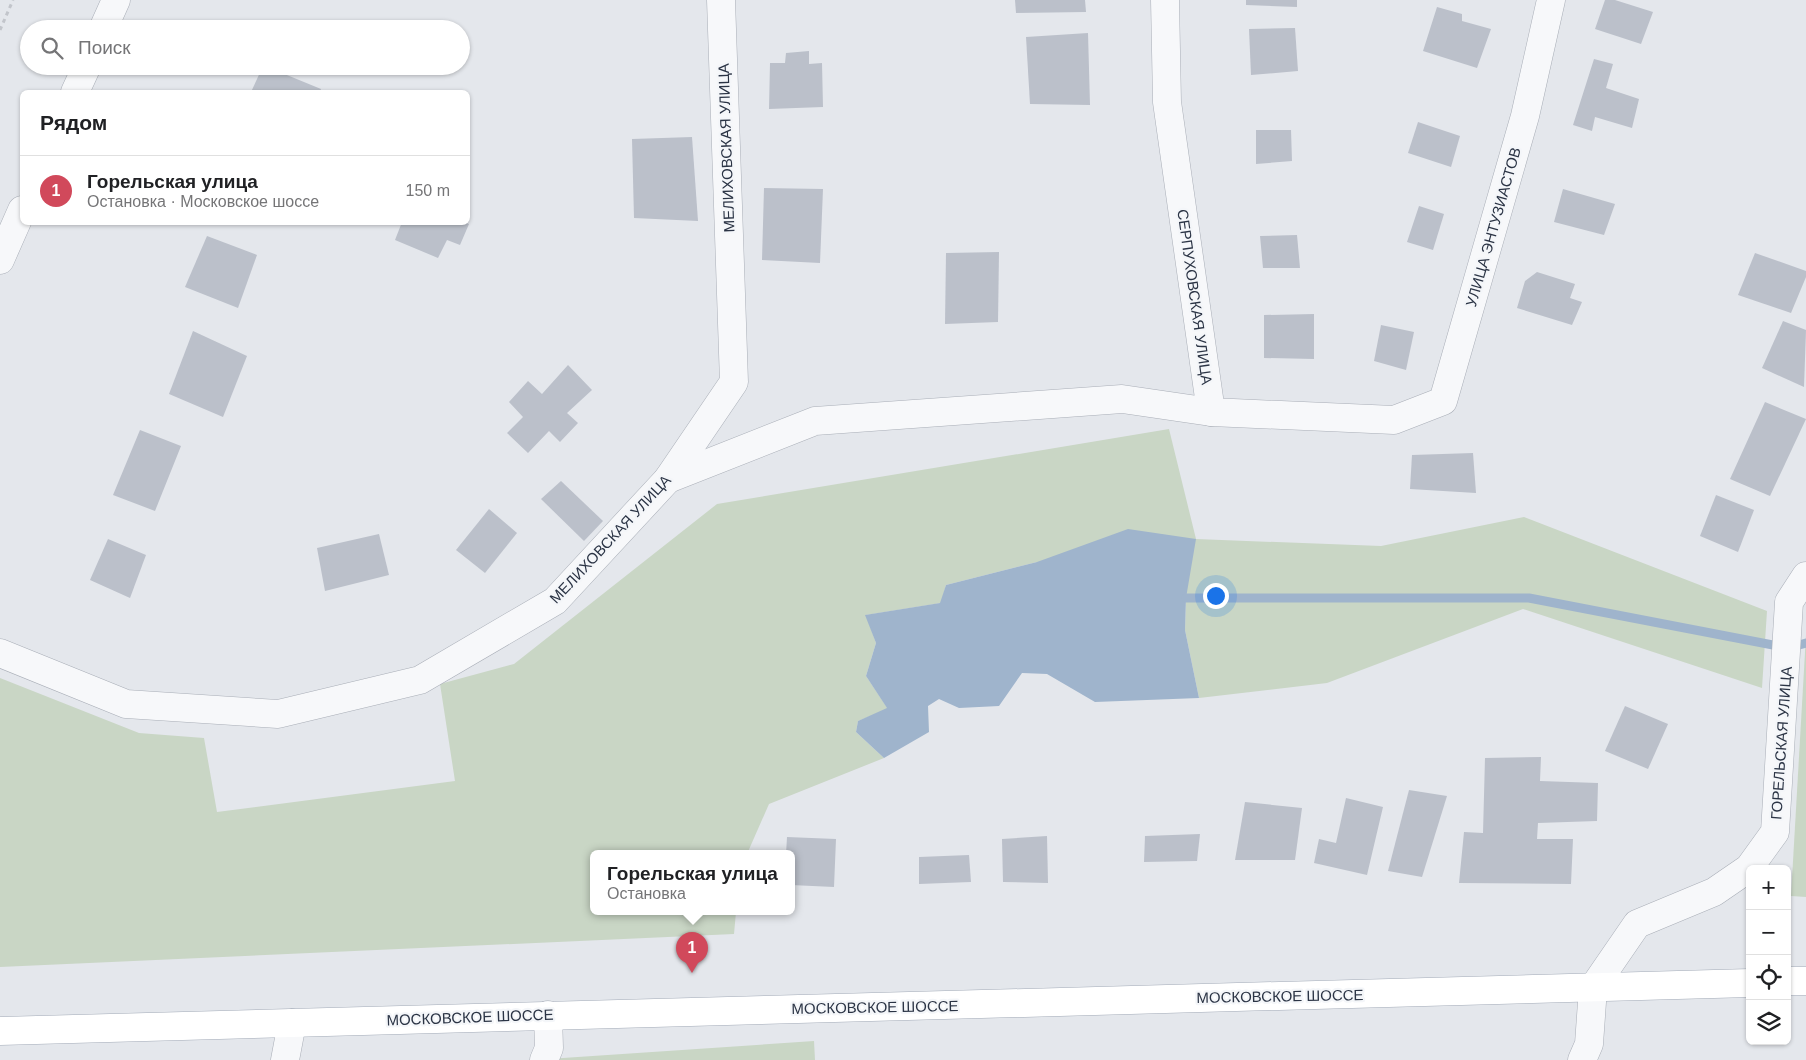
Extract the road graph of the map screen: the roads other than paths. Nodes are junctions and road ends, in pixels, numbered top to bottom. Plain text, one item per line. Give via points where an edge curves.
1 (116, 0) edge
2 (721, 0) edge
3 (1165, 0) edge
4 (1551, 0) edge
5 (107, 20) edge
6 (82, 75) edge
7 (76, 90) edge
8 (20, 215) edge
9 (0, 260) edge
10 (1211, 412) junction
11 (668, 479) junction
12 (1806, 576) edge
13 (0, 653) edge
14 (1806, 981) edge
15 (1791, 982) edge
16 (1746, 983) edge
17 (1593, 988) junction
18 (548, 1015) junction
19 (292, 1023) junction
20 (0, 1030) edge
21 (285, 1060) edge
22 (544, 1060) edge
23 (1582, 1060) edge

1 - 5 street
2 - 11 street, МЕЛИХОВСКАЯ УЛИЦА via 734,382
3 - 10 street, СЕРПУХОВСКАЯ УЛИЦА via 1167,102
4 - 10 street, УЛИЦА ЭНТУЗИАСТОВ via 1525,116 1443,401 1394,420
6 - 7 street
8 - 9 street
10 - 11 street via 1122,399 815,421
11 - 13 street, МЕЛИХОВСКАЯ УЛИЦА via 554,601 420,680 278,714 126,704
12 - 17 street, ГОРЕЛЬСКАЯ УЛИЦА via 1789,602 1775,832 1749,868 1714,892 1637,924
14 - 15 main road
16 - 17 main road, МОСКОВСКОЕ ШОССЕ
17 - 18 main road, МОСКОВСКОЕ ШОССЕ
17 - 23 street via 1589,1044
18 - 19 main road, МОСКОВСКОЕ ШОССЕ
18 - 22 street via 548,1048
19 - 20 main road, МОСКОВСКОЕ ШОССЕ
19 - 21 street

